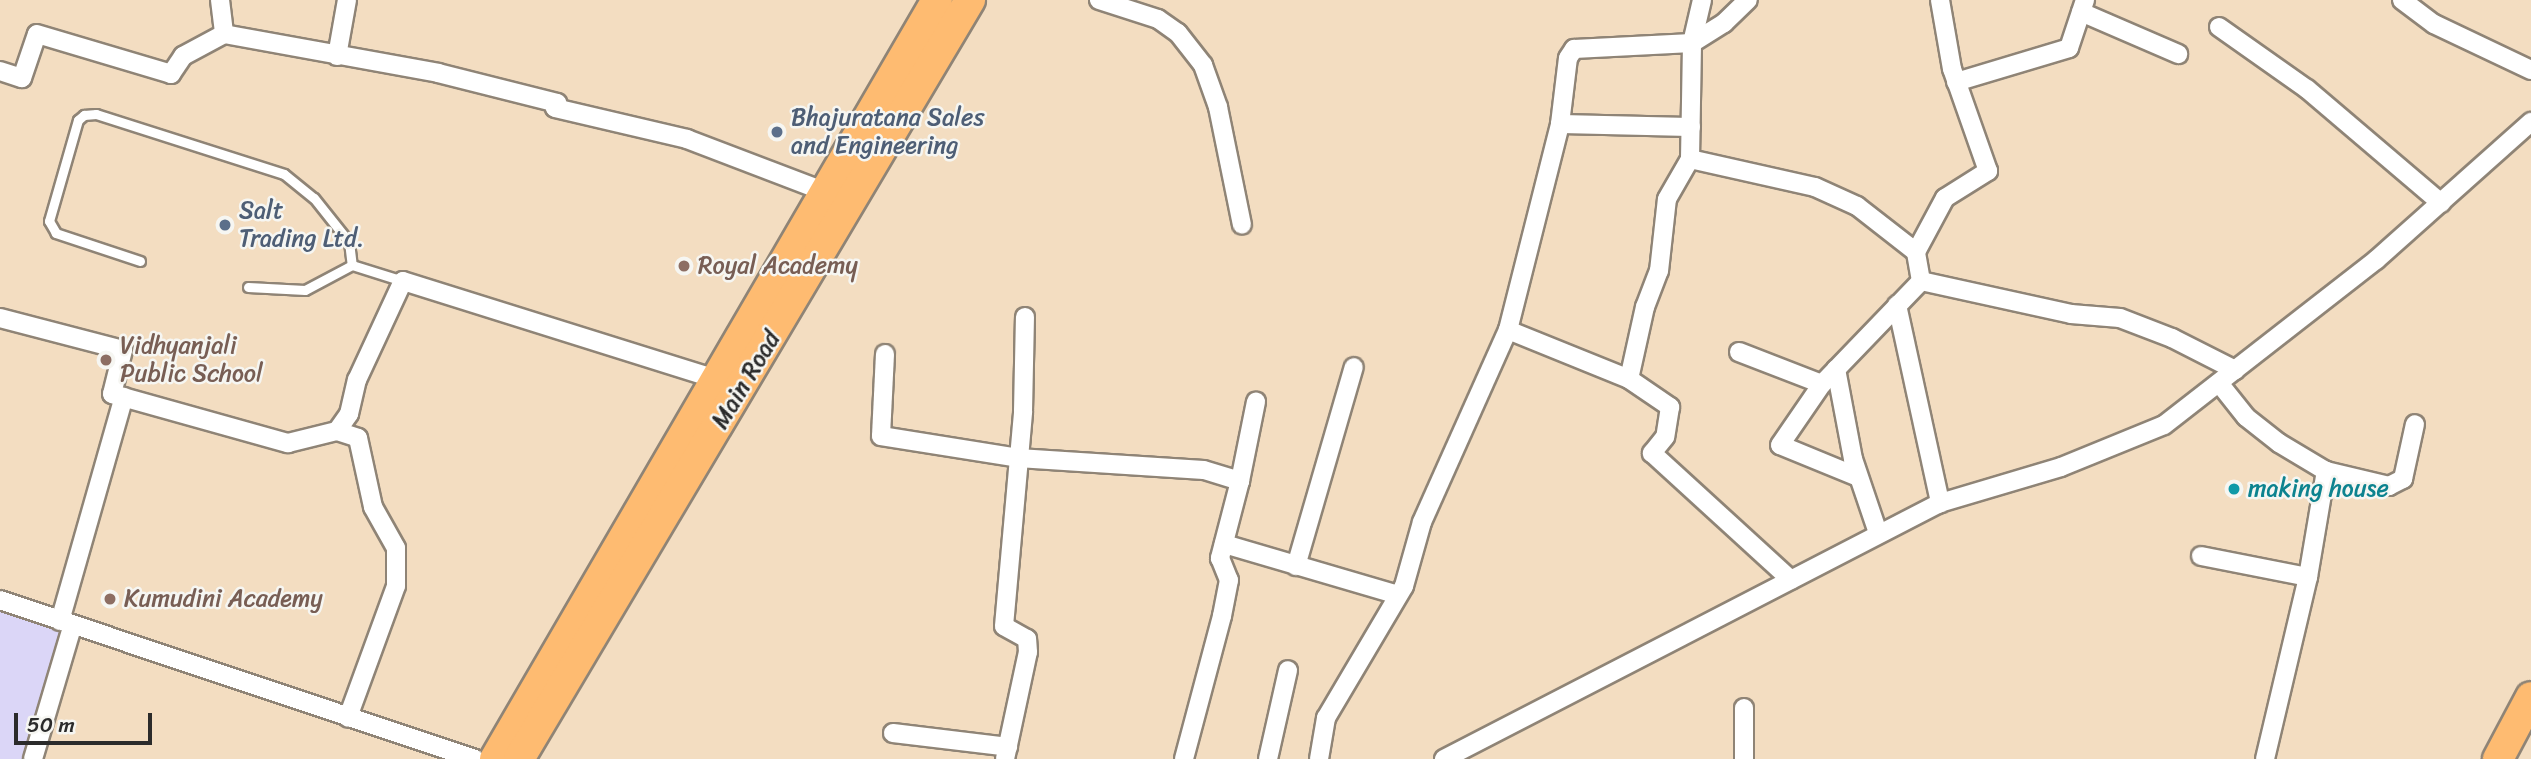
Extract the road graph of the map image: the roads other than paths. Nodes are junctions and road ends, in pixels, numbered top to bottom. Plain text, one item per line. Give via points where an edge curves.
1 (220, 0) edge
2 (346, 0) edge
3 (937, 0) edge
4 (970, 0) edge
5 (1098, 0) edge
6 (1702, 0) edge
7 (1748, 0) edge
8 (1940, 0) edge
9 (2402, 0) edge
10 (2083, 6) edge
11 (2219, 27) dead end
12 (224, 34) junction
13 (1692, 43) junction
14 (2178, 54) dead end
15 (337, 56) junction
16 (2531, 69) edge
17 (0, 71) edge
18 (1956, 82) junction
19 (2531, 122) edge
20 (1560, 124) junction
21 (1690, 127) junction
22 (1690, 159) junction
23 (823, 190) junction
24 (853, 202) junction
25 (2441, 203) junction
26 (1242, 225) dead end
27 (1916, 252) junction
28 (139, 261) dead end
29 (352, 265) junction
30 (403, 281) junction
31 (1921, 281) junction
32 (248, 287) dead end
33 (1897, 305) junction
34 (0, 317) edge
35 (1025, 317) dead end
36 (1508, 330) junction
37 (1739, 352) dead end
38 (886, 355) dead end
39 (1354, 368) dead end
40 (1836, 369) junction
41 (2235, 370) junction
42 (1629, 379) junction
43 (729, 383) junction
44 (1822, 383) junction
45 (2219, 383) junction
46 (124, 397) junction
47 (1256, 402) dead end
48 (2415, 424) dead end
49 (337, 431) junction
50 (1018, 458) junction
51 (2326, 471) junction
52 (1858, 477) junction
53 (1240, 481) junction
54 (1940, 503) junction
55 (1878, 533) junction
56 (1224, 544) junction
57 (2201, 556) dead end
58 (1296, 566) junction
59 (2308, 577) junction
60 (1791, 580) junction
61 (1398, 595) junction
62 (0, 600) edge
63 (66, 624) junction
64 (1287, 670) dead end
65 (2531, 696) edge
66 (1744, 708) dead end
67 (348, 717) junction
68 (893, 733) dead end
69 (1006, 753) edge
70 (33, 759) edge
71 (475, 759) edge
72 (495, 759) edge
73 (519, 759) edge
74 (1184, 759) edge
75 (1268, 759) edge
76 (1320, 759) edge
77 (1444, 759) edge
78 (1744, 759) edge
79 (2265, 759) edge
80 (2498, 759) edge

1 - 12 street
2 - 15 street
3 - 23 main road, Main Road
4 - 24 main road, Main Road
5 - 26 street via 1158,19 1178,33 1203,65 1218,107
6 - 13 street
7 - 13 street via 1724,23
8 - 18 street
9 - 16 street via 2434,24
10 - 14 street
10 - 18 street via 2069,48
11 - 25 street via 2307,89
12 - 15 street
12 - 17 street via 183,56 171,74 37,34 22,78
13 - 20 street via 1574,49 1568,58
13 - 21 street
15 - 23 street via 438,73 557,103 555,108 687,139
18 - 27 street via 1988,171 1945,198
19 - 25 street
20 - 21 street
20 - 36 street
21 - 22 street
22 - 27 street via 1815,187 1857,206
22 - 42 street via 1667,199 1659,271 1645,307
23 - 24 street
23 - 43 main road, Main Road
24 - 43 main road, Main Road
25 - 41 street
27 - 31 street
28 - 29 lane via 56,233 49,221 78,120 84,115 96,114 284,174 314,198 349,242
29 - 30 lane
29 - 32 lane via 305,290
30 - 43 street
30 - 49 street via 357,380 349,414
31 - 33 street
31 - 41 street via 2071,314 2120,318
33 - 40 street
33 - 54 street
34 - 46 street via 123,350 113,394
35 - 50 street
36 - 42 street
36 - 61 street via 1422,522
37 - 44 street
38 - 50 street via 881,436
39 - 58 street
40 - 44 street
40 - 52 street
41 - 45 street
42 - 60 street via 1670,407 1665,438 1652,453
43 - 72 main road, Main Road
43 - 73 main road, Main Road
44 - 52 street via 1780,445
45 - 51 street via 2262,430
45 - 54 street via 2164,425 2061,467
46 - 49 street via 288,443
46 - 63 street
47 - 53 street
48 - 51 street via 2403,479 2396,485
49 - 67 street via 358,439 373,507 396,548 396,586
50 - 53 street via 1132,462 1204,470
50 - 69 street via 1004,626 1027,639 1028,652
51 - 59 street
52 - 55 street
53 - 56 street
54 - 55 street
55 - 60 street
56 - 58 street
56 - 74 street via 1220,558 1229,580
57 - 59 street
58 - 61 street
59 - 79 street
60 - 77 street
61 - 76 street via 1326,718
62 - 63 street
63 - 67 street
63 - 70 street
64 - 75 street
65 - 80 main road
66 - 78 street
67 - 71 street
68 - 69 street

